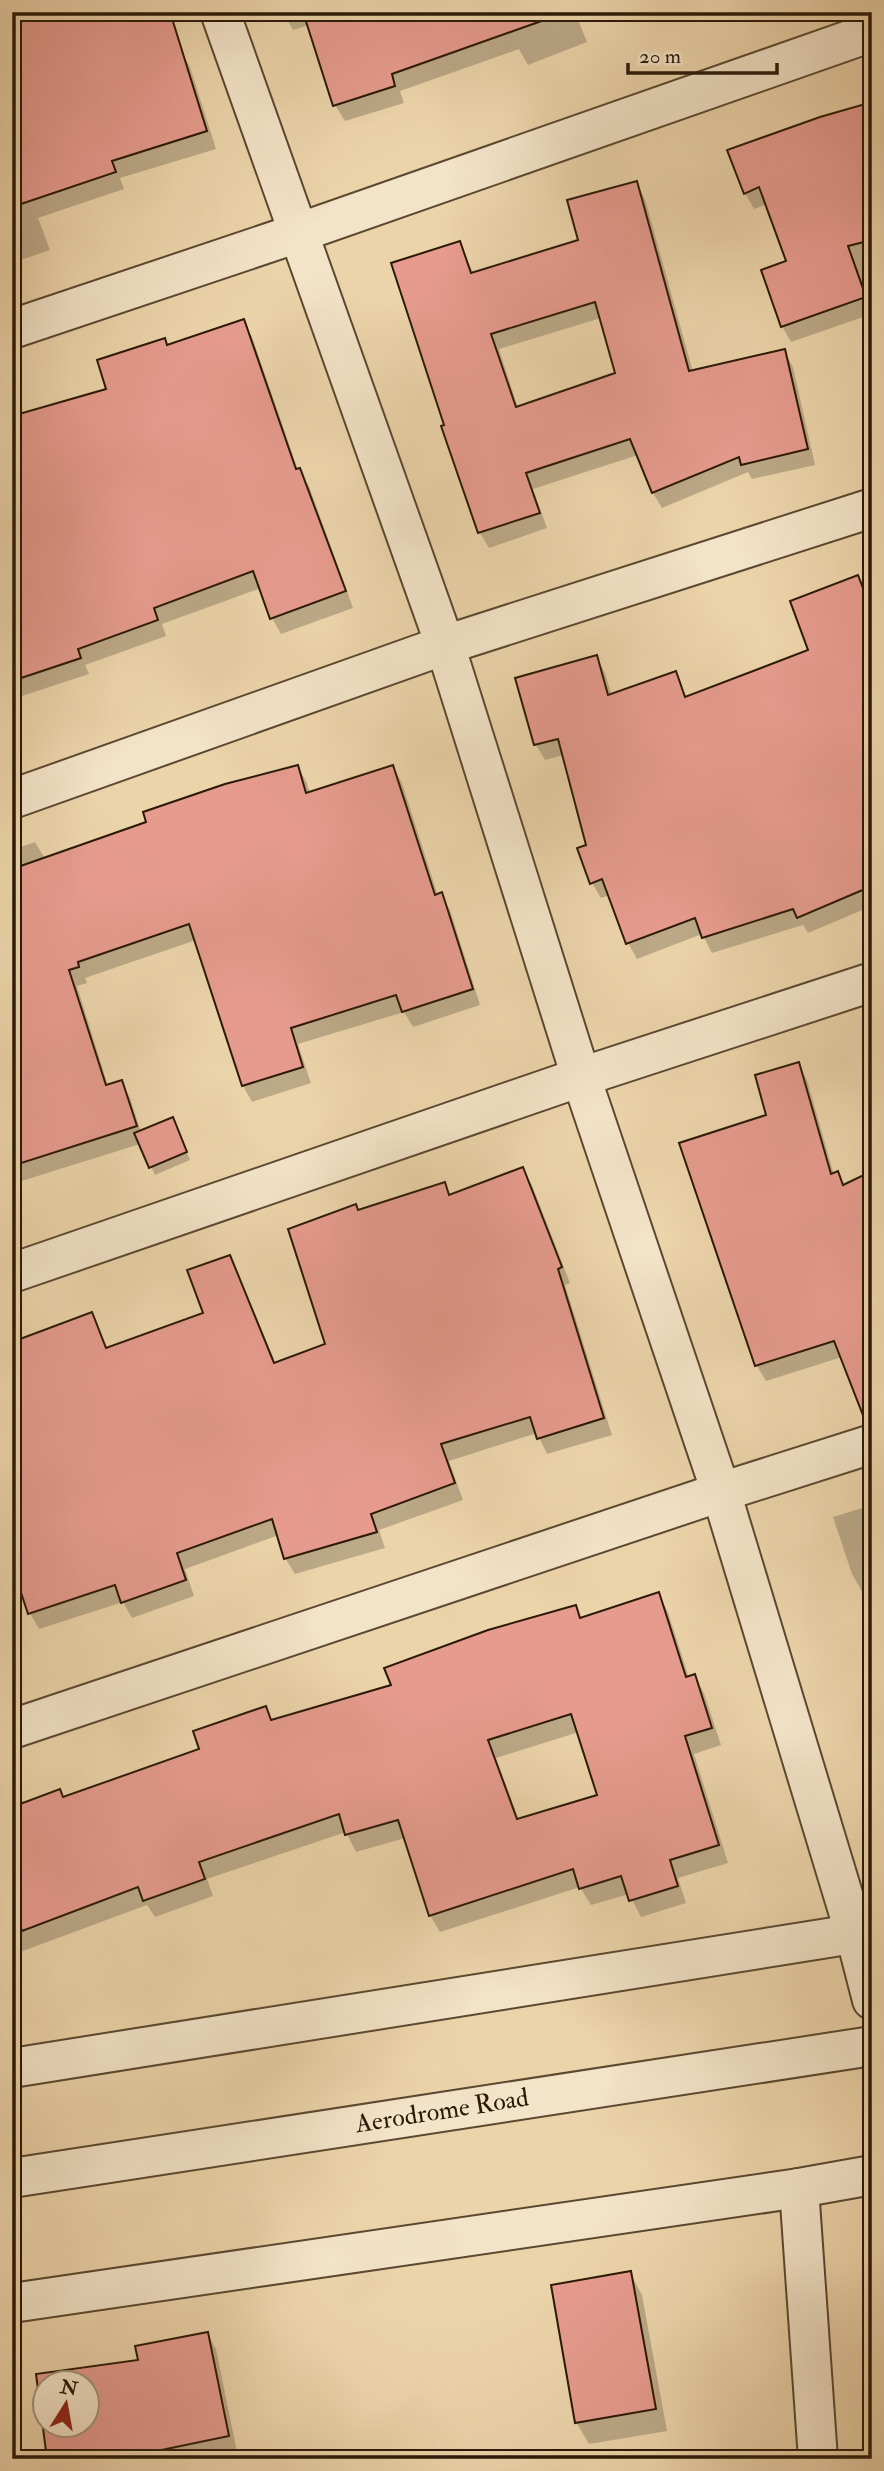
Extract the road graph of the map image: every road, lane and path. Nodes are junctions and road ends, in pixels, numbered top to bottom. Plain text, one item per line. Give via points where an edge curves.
1 (220, 12) edge
2 (872, 32) edge
3 (298, 233) junction
4 (12, 329) edge
5 (872, 508) edge
6 (445, 645) junction
7 (12, 799) edge
8 (872, 982) edge
9 (581, 1077) junction
10 (12, 1273) edge
11 (872, 1444) edge
12 (722, 1492) junction
13 (12, 1729) edge
14 (863, 1933) edge
15 (872, 2000) edge
16 (872, 2046) edge
17 (12, 2068) edge
18 (872, 2175) edge
19 (12, 2178) edge
20 (799, 2189) junction
21 (12, 2303) edge
22 (818, 2459) edge

1 - 3 street
2 - 3 street
3 - 4 street
3 - 6 street
5 - 6 street
6 - 7 street
6 - 9 street
8 - 9 street
9 - 10 street
9 - 12 street
11 - 12 street
12 - 13 street
12 - 14 street
14 - 15 street
14 - 17 street
16 - 19 street, Aerodrome Road
18 - 20 street
20 - 21 street
20 - 22 street

